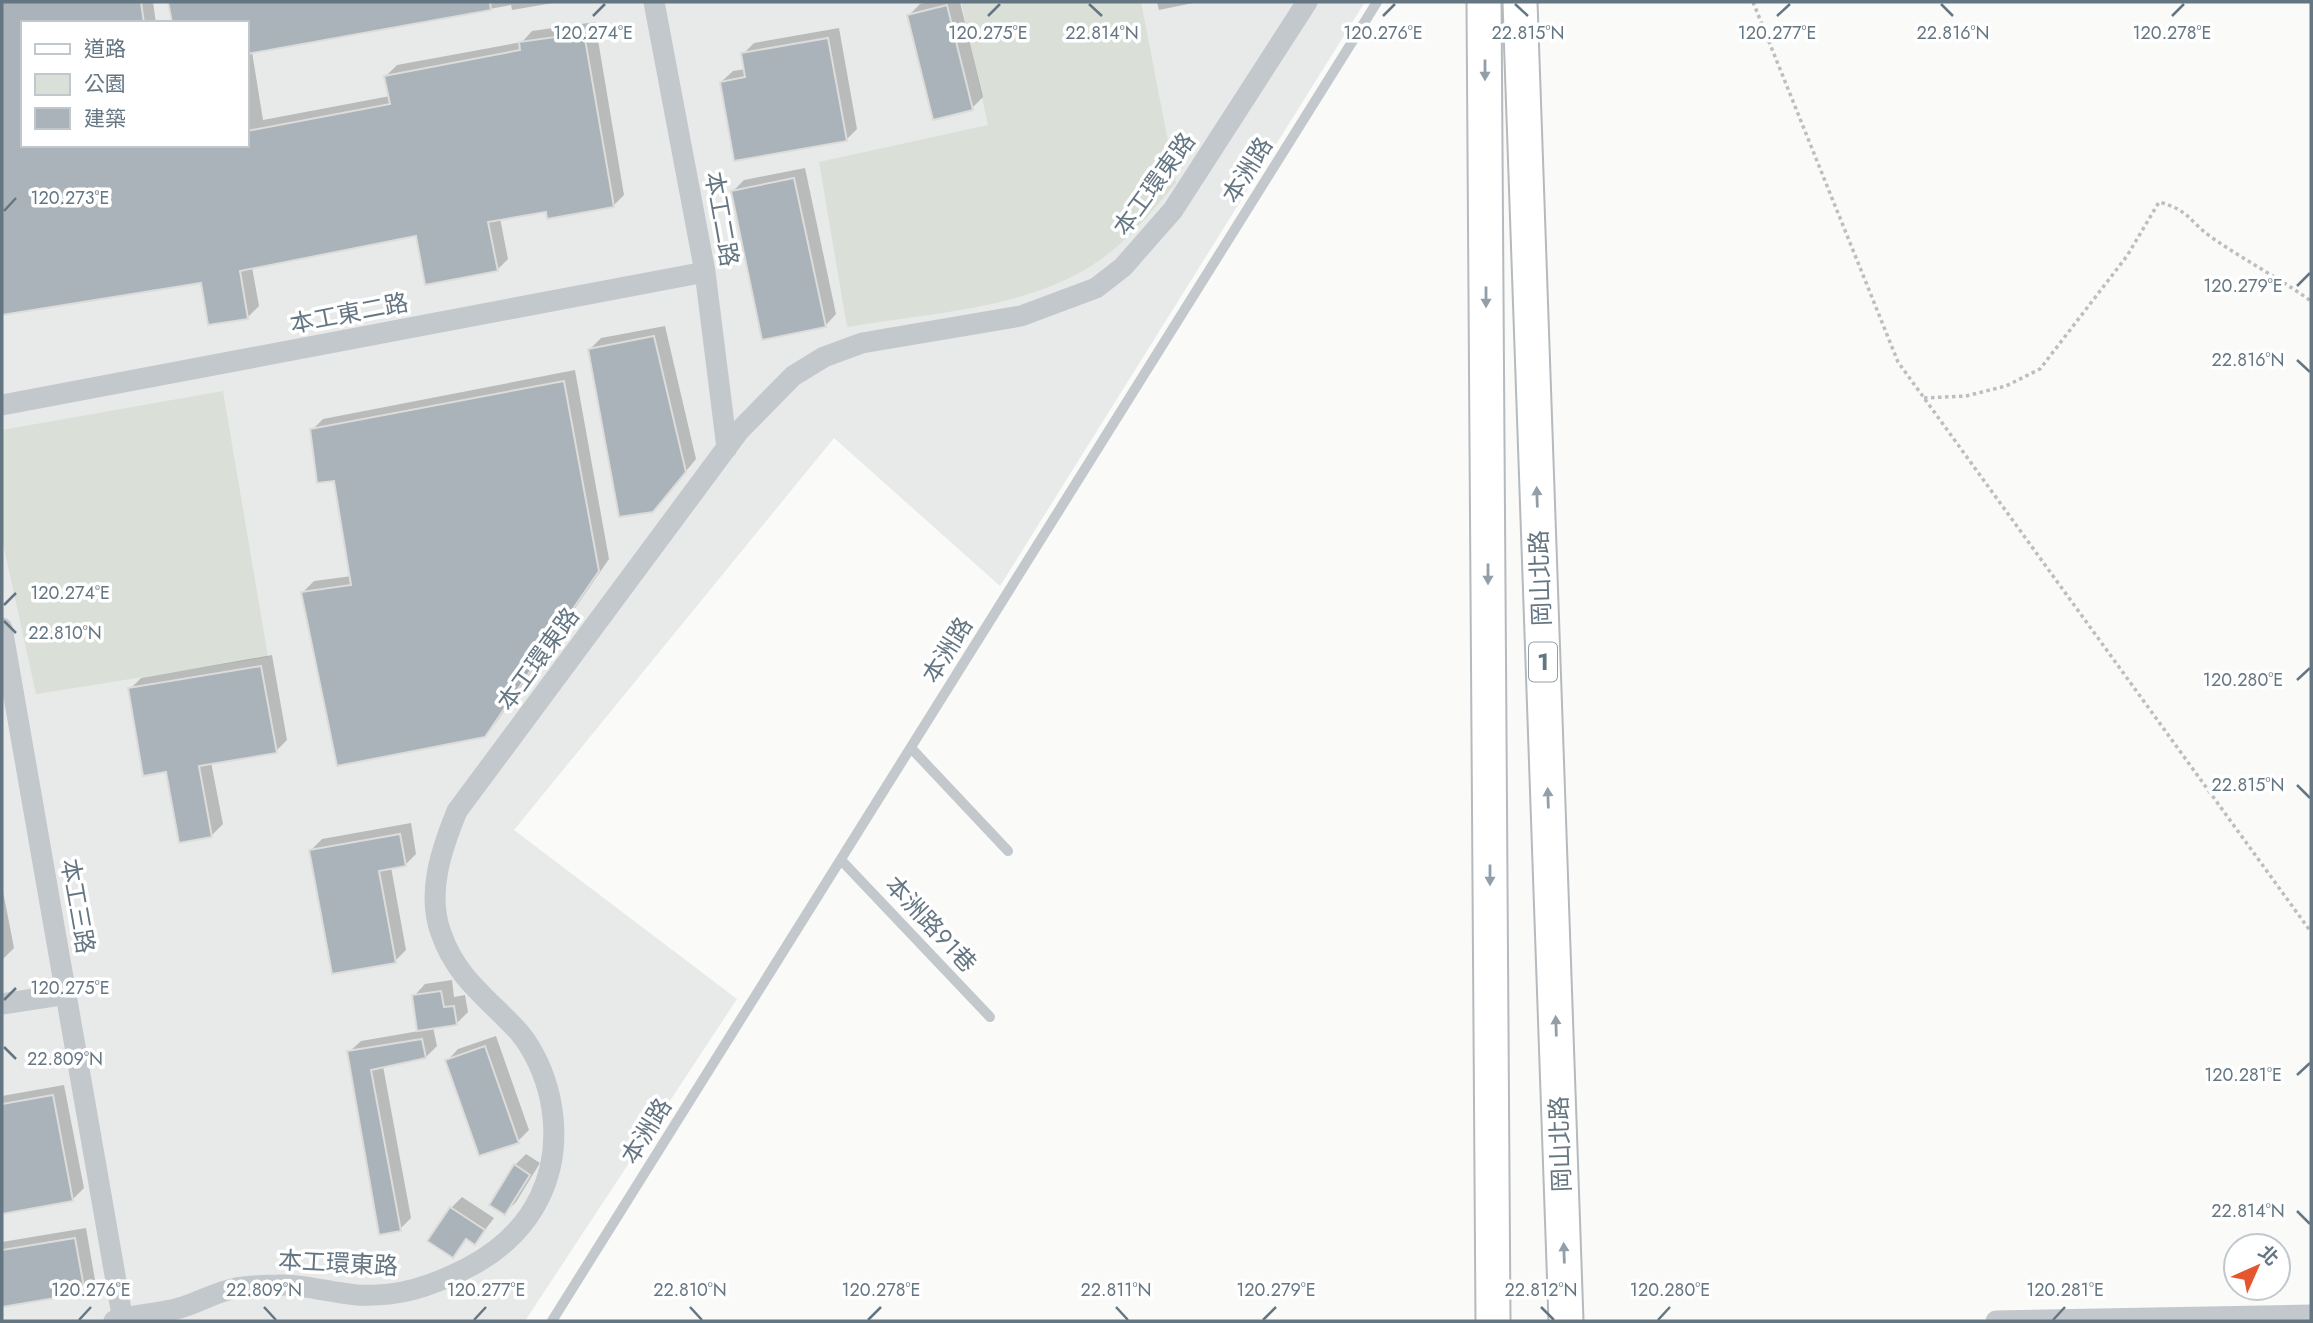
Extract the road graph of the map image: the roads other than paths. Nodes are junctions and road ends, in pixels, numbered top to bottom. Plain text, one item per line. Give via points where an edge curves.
1 (654, 2) edge
2 (1307, 2) edge
3 (1377, 2) edge
4 (1484, 2) edge
5 (1520, 2) edge
6 (705, 272) junction
7 (2, 405) edge
8 (727, 448) junction
9 (2, 628) edge
10 (911, 748) junction
11 (1008, 850) dead end
12 (841, 860) junction
13 (67, 993) junction
14 (2, 1004) edge
15 (990, 1017) dead end
16 (2311, 1315) edge
17 (2137, 1319) edge
18 (121, 1320) edge
19 (552, 1321) edge
20 (1493, 1321) edge
21 (1566, 1321) edge
22 (1996, 1321) edge

1 - 6 street, 本工二路
2 - 8 street, 本工環東路 via 1173,210 1123,267 1096,288 1021,316 862,342 824,357 793,376
3 - 10 lane, 本洲路
4 -> 20 main road, 岡山北路
21 -> 5 main road, 岡山北路 / 1
6 - 7 street, 本工東二路
6 - 8 street, 本工二路
8 - 18 street, 本工環東路 via 457,811 444,845 435,890 440,932 456,963 484,1000 520,1033 545,1076 556,1128 553,1164 532,1212 505,1242 469,1267 411,1293 357,1295 281,1284 247,1287
9 - 13 street, 本工三路
10 - 11 lane
10 - 12 lane, 本洲路
12 - 15 lane, 本洲路91巷
12 - 19 lane, 本洲路
13 - 14 street
13 - 18 street, 本工三路
16 - 17 street
17 - 22 street

